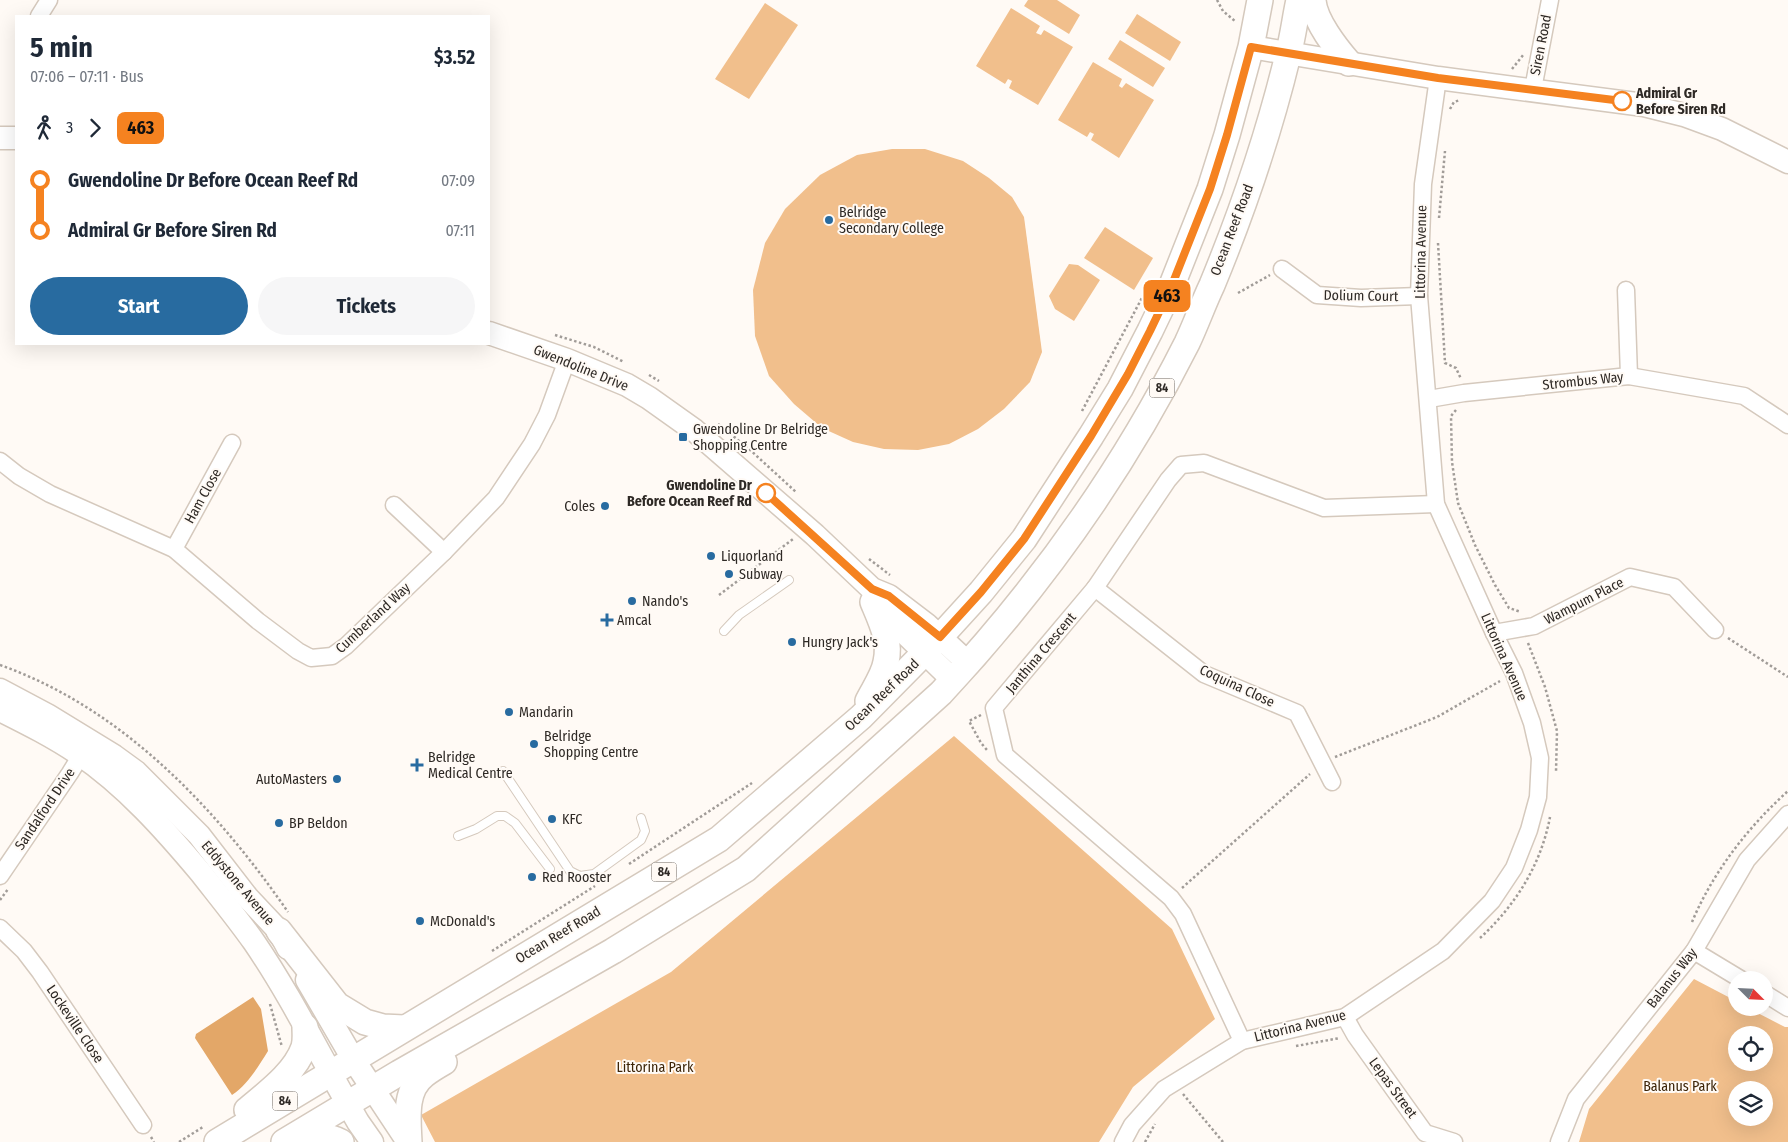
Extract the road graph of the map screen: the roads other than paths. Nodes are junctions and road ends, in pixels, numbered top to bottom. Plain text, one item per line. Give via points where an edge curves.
1 (49, 0) edge
2 (1260, 0) edge
3 (1299, 0) edge
4 (1313, 0) edge
5 (1550, 0) edge
6 (40, 15) edge
7 (1251, 47) junction
8 (1289, 53) junction
9 (1349, 64) junction
10 (1438, 78) junction
11 (1533, 89) junction
12 (0, 138) edge
13 (15, 138) edge
14 (1787, 158) edge
15 (1282, 269) road end
16 (1626, 290) dead end
17 (1419, 296) junction
18 (490, 333) edge
19 (567, 360) junction
20 (1629, 376) junction
21 (1429, 399) junction
22 (1788, 425) edge
23 (232, 443) dead end
24 (0, 462) edge
25 (1436, 504) junction
26 (394, 505) dead end
27 (174, 549) junction
28 (444, 552) junction
29 (788, 580) dead end
30 (1095, 588) junction
31 (873, 596) junction
32 (1715, 630) road end
33 (724, 631) dead end
34 (1494, 633) junction
35 (933, 645) junction
36 (961, 672) junction
37 (0, 690) edge
38 (0, 710) edge
39 (861, 717) junction
40 (85, 748) junction
41 (503, 771) dead end
42 (1332, 782) dead end
43 (1788, 814) edge
44 (641, 818) dead end
45 (458, 836) dead end
46 (550, 869) dead end
47 (0, 876) edge
48 (247, 897) junction
49 (0, 928) edge
50 (279, 931) junction
51 (255, 943) junction
52 (613, 951) junction
53 (1694, 951) junction
54 (1728, 972) edge
55 (1773, 999) edge
56 (1788, 1008) edge
57 (1345, 1018) junction
58 (305, 1027) junction
59 (404, 1028) junction
60 (1242, 1041) junction
61 (353, 1059) junction
62 (330, 1073) junction
63 (372, 1090) junction
64 (348, 1104) junction
65 (143, 1125) dead end
66 (1420, 1137) edge
67 (286, 1141) edge
68 (205, 1142) edge
69 (217, 1142) edge
70 (341, 1142) edge
71 (372, 1142) edge
72 (408, 1142) edge
73 (1123, 1142) edge
74 (1454, 1142) edge
75 (1559, 1142) edge

1 - 6 street
2 - 7 main road, Ocean Reef Road / 84
3 - 8 main road, Ocean Reef Road / 84
4 - 9 main road via 1318,17
5 - 11 street, Siren Road
7 - 8 main road
7 - 35 main road, Ocean Reef Road / 84 via 1210,189 1172,285 1133,364 1024,539
8 - 9 main road
8 - 36 main road, Ocean Reef Road / 84 via 1262,150 1228,246 1187,342 1126,453 1053,562
9 - 10 main road
10 - 11 main road
10 - 17 street, Littorina Avenue via 1423,184
11 - 14 main road via 1644,104 1722,129
12 - 13 main road
15 - 17 street, Dolium Court via 1317,295 1361,298
16 - 20 street
17 - 21 street, Littorina Avenue
18 - 19 main road, Gwendoline Drive
19 - 28 street, Cumberland Way via 547,415 519,464 496,498
19 - 31 main road, Gwendoline Drive via 627,385 694,430 815,536
20 - 21 street, Strombus Way
20 - 22 street, Strombus Way via 1744,396
21 - 25 street, Littorina Avenue
23 - 27 street, Ham Close
24 - 27 street, Cumberland Way via 50,494
25 - 30 street, Janthina Crescent via 1324,508 1204,463 1180,465
25 - 34 street, Littorina Avenue
26 - 28 street
27 - 28 street, Cumberland Way via 258,621 310,658 332,656 346,646
29 - 33 lane
30 - 42 street, Coquina Close via 1204,674 1297,713
30 - 60 street, Janthina Crescent via 994,708 1005,755 1170,898 1183,914
31 - 35 main road, Gwendoline Drive
31 - 39 main road via 888,649 886,663
32 - 34 street, Wampum Place via 1674,587 1630,577 1534,626
34 - 57 street, Littorina Avenue via 1514,673 1532,723 1540,758 1538,797 1529,830 1514,868 1492,901 1457,937 1443,951
35 - 36 main road, Gwendoline Drive
35 - 39 main road, Ocean Reef Road / 84
36 - 52 main road, Ocean Reef Road / 84 via 746,869
37 - 40 main road, Eddystone Avenue via 47,715
38 - 40 main road, Eddystone Avenue
39 - 59 main road, Ocean Reef Road / 84 via 719,839
40 - 47 street, Sandalford Drive
40 - 48 main road, Eddystone Avenue via 136,772 199,835
40 - 51 main road, Eddystone Avenue via 157,823
41 - 44 lane via 570,871 580,876 594,874 641,840 645,831
43 - 53 street, Balanus Way via 1747,860
45 - 46 lane via 497,816 506,816 515,822
48 - 50 main road, Eddystone Avenue
48 - 51 main road via 244,916
49 - 65 street, Lockeville Close via 40,972
50 - 59 main road via 337,1005 365,1022
50 - 61 main road, Eddystone Avenue
51 - 58 main road, Eddystone Avenue
52 - 63 main road, Ocean Reef Road / 84
52 - 72 main road via 550,1000 424,1074 409,1098
53 - 54 street
53 - 75 street, Balanus Way via 1576,1099
55 - 56 street
57 - 60 street, Littorina Avenue
57 - 66 street, Lepas Street
58 - 62 main road, Eddystone Avenue
58 - 68 main road via 303,1048 288,1071 268,1093
59 - 61 main road, Ocean Reef Road / 84
60 - 73 street, Littorina Avenue via 1164,1090 1132,1125
61 - 62 main road, Ocean Reef Road / 84
61 - 63 main road, Eddystone Avenue
62 - 64 main road, Eddystone Avenue
62 - 69 main road, Ocean Reef Road / 84
63 - 64 main road, Ocean Reef Road / 84
63 - 72 main road, Eddystone Avenue
64 - 67 main road, Ocean Reef Road / 84
64 - 71 main road, Eddystone Avenue
66 - 74 street, Lepas Street
67 - 70 main road via 327,1136

